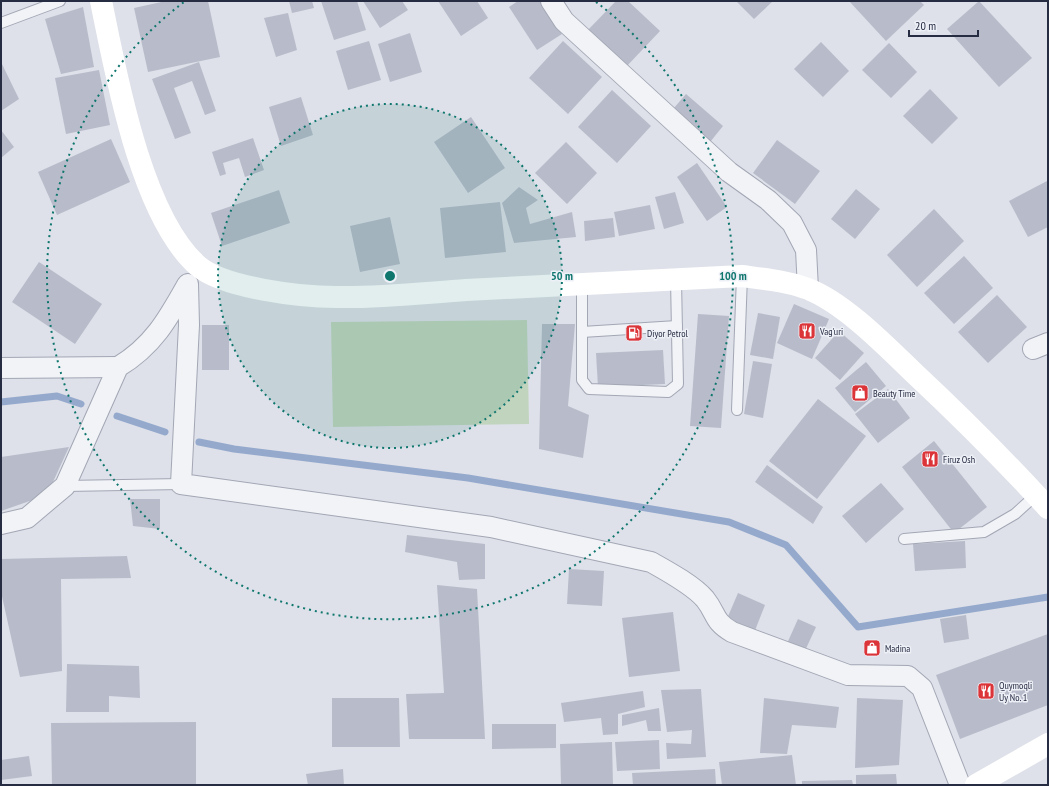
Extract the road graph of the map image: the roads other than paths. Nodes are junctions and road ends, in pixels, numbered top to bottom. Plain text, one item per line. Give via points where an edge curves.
1 (60, 1) edge
2 (101, 1) edge
3 (551, 1) edge
4 (1, 23) edge
5 (194, 275) junction
6 (742, 276) junction
7 (676, 279) junction
8 (582, 284) junction
9 (808, 289) junction
10 (677, 326) junction
11 (582, 332) junction
12 (118, 367) junction
13 (1, 368) edge
14 (737, 410) dead end
15 (181, 484) junction
16 (65, 486) junction
17 (1042, 502) edge
18 (1, 524) edge
19 (904, 539) dead end
20 (1048, 744) edge
21 (960, 785) edge
22 (976, 785) edge

1 - 4 lane
2 - 5 main road via 121,96 148,183 158,208 184,250
3 - 9 street via 564,21 729,172 768,200 792,223 806,250
5 - 8 main road via 216,276 232,283 263,289 335,297
5 - 12 street via 168,320 153,340
5 - 15 street
6 - 7 main road
6 - 9 main road via 790,283
6 - 14 lane
7 - 8 main road
7 - 10 lane
8 - 11 lane
9 - 17 main road via 831,301 892,351
10 - 11 lane
10 - 11 lane via 678,384 668,392 589,388 582,380
12 - 13 street
12 - 16 street
15 - 16 lane
15 - 21 street via 491,527 651,562 672,573 704,599 720,625 732,632 848,675 908,676 922,688
16 - 18 street via 27,518
17 - 19 lane via 984,532
20 - 22 main road

